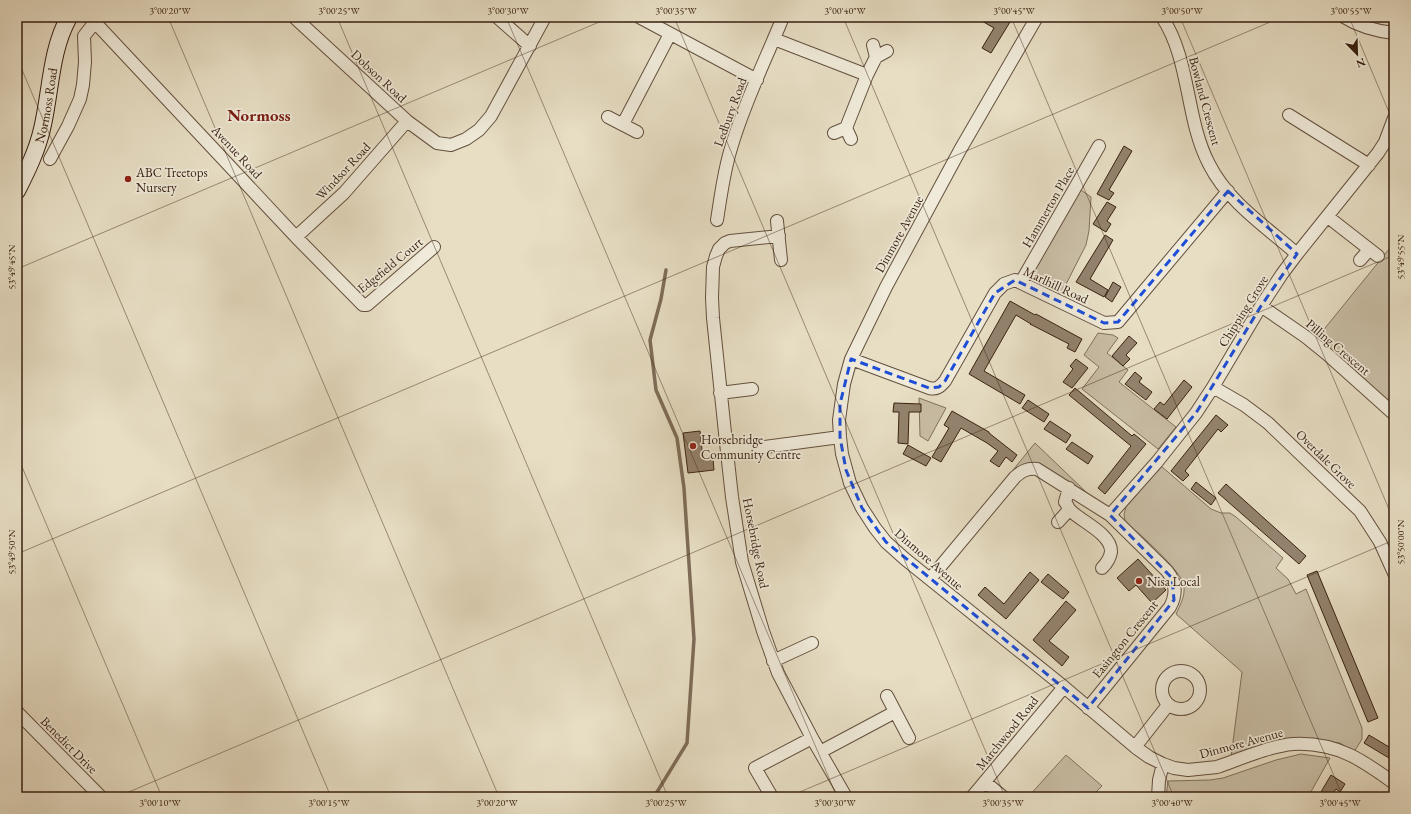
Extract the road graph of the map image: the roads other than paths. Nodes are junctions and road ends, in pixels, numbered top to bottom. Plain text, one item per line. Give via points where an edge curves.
1 (69, 17) edge
2 (294, 17) edge
3 (497, 17) edge
4 (545, 17) edge
5 (639, 17) edge
6 (783, 17) edge
7 (1037, 17) edge
8 (1162, 17) edge
9 (1344, 17) edge
10 (93, 19) edge
11 (1394, 33) edge
12 (670, 34) junction
13 (774, 39) junction
14 (873, 45) dead end
15 (530, 46) junction
16 (867, 75) junction
17 (756, 80) junction
18 (1289, 115) dead end
19 (608, 117) dead end
20 (1394, 118) edge
21 (407, 121) junction
22 (623, 124) junction
23 (637, 132) dead end
24 (834, 133) dead end
25 (1391, 136) edge
26 (1099, 146) dead end
27 (50, 159) dead end
28 (1370, 165) junction
29 (17, 191) edge
30 (1228, 192) junction
31 (1328, 218) junction
32 (717, 220) dead end
33 (777, 221) dead end
34 (779, 236) junction
35 (296, 237) junction
36 (434, 247) dead end
37 (1297, 254) junction
38 (781, 260) dead end
39 (1360, 260) dead end
40 (1021, 282) junction
41 (363, 305) joint
42 (1261, 306) junction
43 (851, 359) junction
44 (1213, 387) junction
45 (752, 389) dead end
46 (720, 393) junction
47 (1394, 414) edge
48 (840, 437) junction
49 (727, 452) junction
50 (1069, 488) junction
51 (1069, 510) junction
52 (1110, 514) junction
53 (1058, 522) dead end
54 (1102, 568) dead end
55 (1394, 573) edge
56 (930, 579) junction
57 (812, 643) dead end
58 (773, 661) junction
59 (1064, 687) junction
60 (887, 696) dead end
61 (1168, 705) dead end
62 (1088, 708) junction
63 (17, 712) edge
64 (895, 712) junction
65 (812, 738) junction
66 (909, 738) dead end
67 (1135, 747) junction
68 (820, 752) junction
69 (1163, 764) junction
70 (986, 782) junction
71 (1394, 783) edge
72 (101, 797) edge
73 (772, 797) edge
74 (846, 797) edge
75 (972, 797) edge
76 (1003, 797) edge
77 (1158, 797) edge

1 - 29 main road, Normoss Road via 54,60 39,140
2 - 21 street, Dobson Road
3 - 15 street
4 - 15 street
5 - 12 street
6 - 13 street, Ledbury Road
7 - 43 street, Dinmore Avenue via 886,287
8 - 30 street, Bowland Crescent via 1182,62 1204,151 1214,174
9 - 11 street via 1376,31
10 - 27 street, Normoss Road via 84,36 85,62 80,99
10 - 35 street, Avenue Road
12 - 17 street
12 - 22 street
13 - 16 street
13 - 17 street, Ledbury Road
14 - 16 street via 881,54
15 - 21 street, Dobson Road via 491,116 479,130 466,139 451,145 436,143
16 - 24 street via 848,133
17 - 32 street, Ledbury Road via 732,144
18 - 28 street
19 - 22 street
20 - 25 street, Chipping Grove
21 - 35 street, Windsor Road via 344,193
22 - 23 street
25 - 28 street, Chipping Grove
26 - 40 street, Hammerton Place
28 - 31 street, Chipping Grove
30 - 37 street, Bowland Crescent
30 - 40 street, Marlhill Road via 1118,322 1104,323
31 - 37 street, Chipping Grove
31 - 39 street via 1373,253
33 - 34 street
34 - 38 street
34 - 46 street, Horsebridge Road via 730,241 719,249 716,256 713,266 713,318
35 - 41 street, Avenue Road
36 - 41 street, Edgefield Court via 367,305
37 - 42 street, Chipping Grove
40 - 43 street, Marlhill Road via 1009,281 994,293 945,382 938,388 929,388
42 - 44 street, Chipping Grove
42 - 47 street, Pilling Crescent via 1327,354
43 - 48 street, Dinmore Avenue via 840,404
44 - 52 street, Chipping Grove via 1157,462
44 - 55 street, Overdale Grove via 1268,423 1360,511 1380,542
45 - 46 street
46 - 49 street, Horsebridge Road
48 - 49 street
48 - 56 street, Dinmore Avenue via 850,483 869,519 886,542
49 - 58 street, Horsebridge Road via 742,562
50 - 51 street via 1065,502
50 - 52 street, Easington Crescent
50 - 56 street, Easington Crescent via 1037,469 1022,471
51 - 53 street
51 - 54 street via 1107,540 1111,553
52 - 62 street, Easington Crescent via 1167,571 1175,590 1174,600
56 - 59 street, Dinmore Avenue
57 - 58 street
58 - 65 street, Horsebridge Road
59 - 62 street, Dinmore Avenue
59 - 70 street, Marchwood Road
60 - 64 street
61 - 67 street
62 - 67 street, Dinmore Avenue
63 - 72 street, Benedict Drive
64 - 66 street
64 - 68 street
65 - 68 street, Horsebridge Road
65 - 73 street via 755,768
67 - 69 street, Dinmore Avenue
68 - 74 street, Horsebridge Road
69 - 71 street, Dinmore Avenue via 1188,770 1217,767 1275,748 1293,744 1308,745 1335,749 1352,755
69 - 77 street
70 - 75 street, Marchwood Road
70 - 76 street

